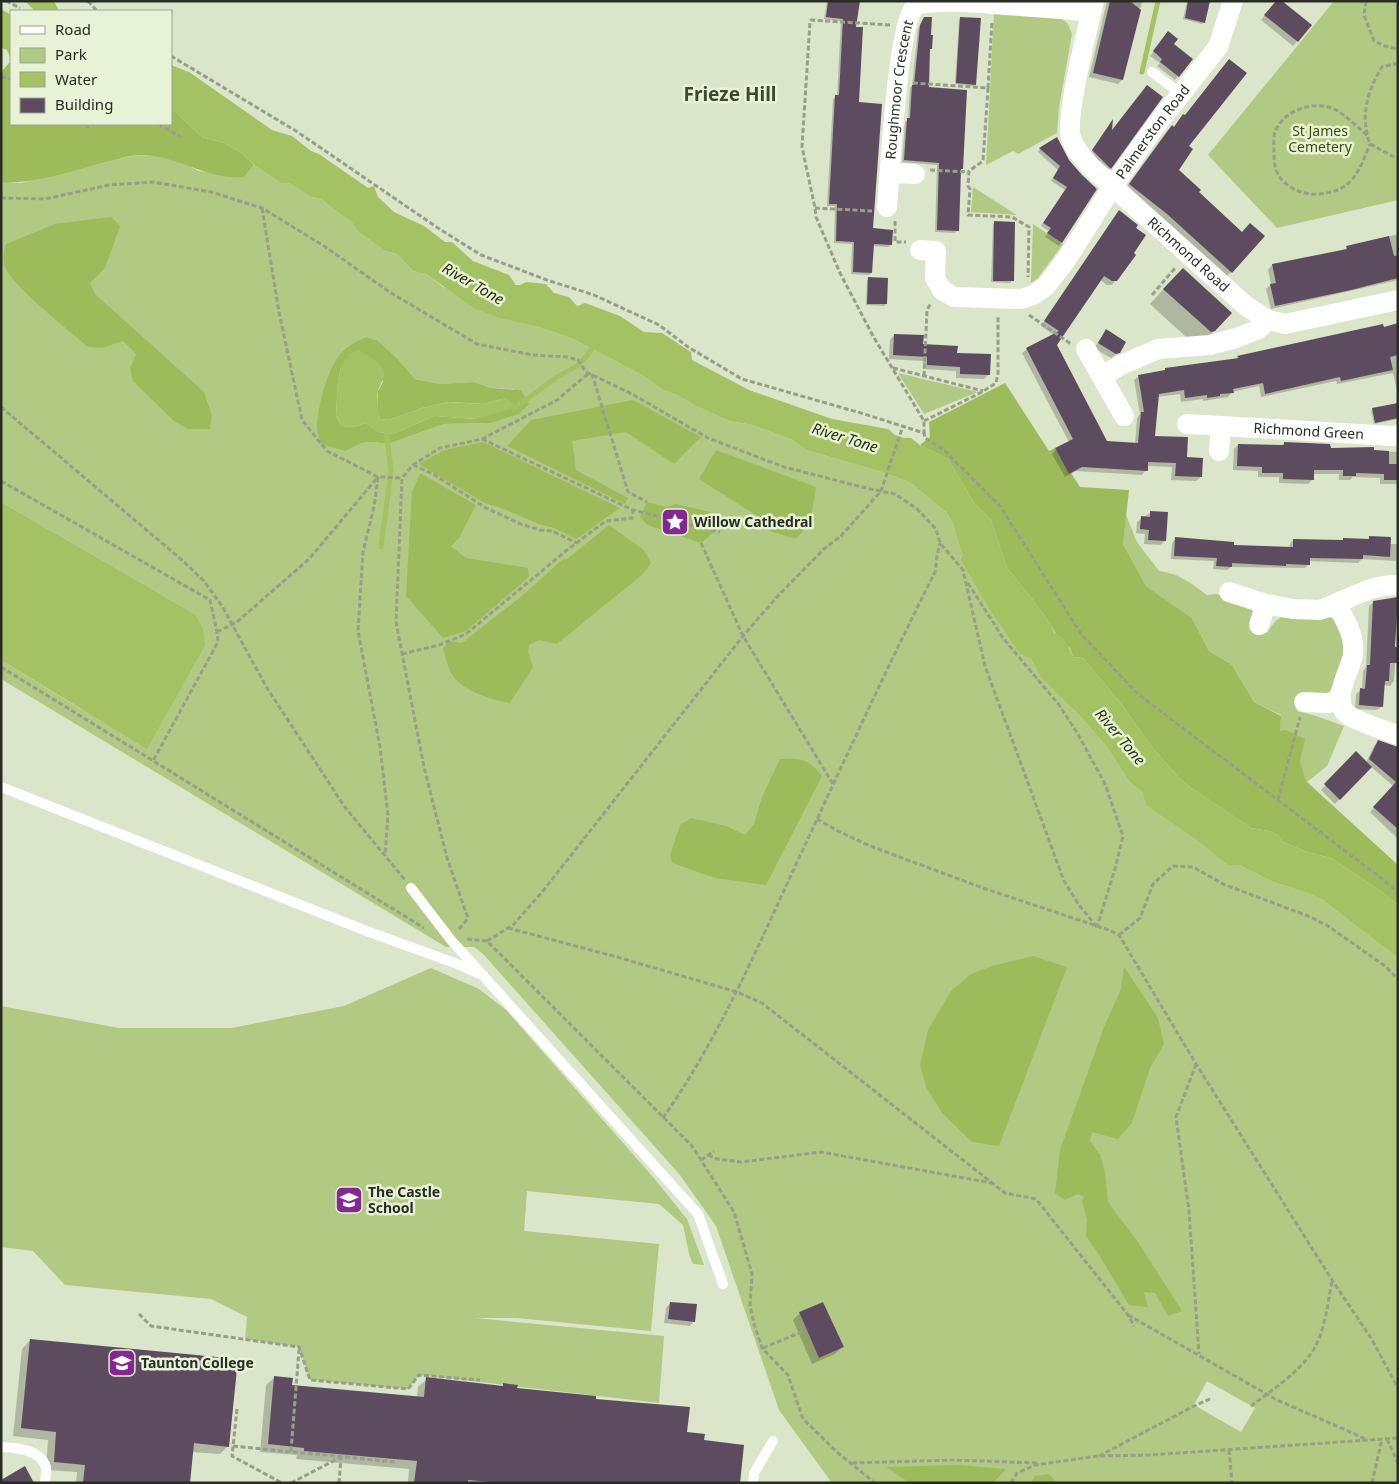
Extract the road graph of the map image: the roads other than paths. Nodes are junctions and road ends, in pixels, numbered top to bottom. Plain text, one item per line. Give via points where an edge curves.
1 (1233, 1) edge
2 (917, 3) edge
3 (1093, 7) edge
4 (1152, 72) dead end
5 (1181, 94) junction
6 (890, 173) junction
7 (915, 174) road end
8 (1114, 186) junction
9 (887, 207) dead end
10 (935, 251) dead end
11 (1398, 300) edge
12 (1268, 320) junction
13 (1086, 349) road end
14 (1102, 376) junction
15 (1124, 416) dead end
16 (1187, 424) dead end
17 (1221, 427) junction
18 (1398, 435) edge
19 (1219, 451) dead end
20 (1398, 585) edge
21 (1229, 592) dead end
22 (1266, 604) junction
23 (1335, 604) junction
24 (1259, 625) dead end
25 (1340, 701) junction
26 (1304, 702) road end
27 (1398, 735) edge
28 (1, 787) edge
29 (412, 888) road end
30 (484, 976) junction
31 (723, 1284) dead end
32 (773, 1441) dead end
33 (1, 1446) edge
34 (45, 1483) edge
35 (753, 1483) edge

1 - 5 street, Palmerston Road via 1218,47
2 - 3 street, Roughmoor Crescent
2 - 6 street, Roughmoor Crescent via 906,25
3 - 8 street, Richmond Road via 1071,113 1070,136 1090,166
4 - 5 lane
5 - 8 street, Palmerston Road
6 - 7 street, Roughmoor Crescent
6 - 9 street, Roughmoor Crescent
8 - 10 street, Palmerston Road via 1066,260 1046,286 1026,304 1022,299 954,297 942,290 935,278
8 - 12 street, Richmond Road via 1246,306
11 - 12 street, Richmond Road via 1285,324
12 - 14 street via 1257,330 1210,345 1158,348
13 - 14 street
14 - 15 street
16 - 17 street, Richmond Green
17 - 18 street, Richmond Green
17 - 19 street
20 - 23 street via 1370,588
21 - 22 street
22 - 23 street via 1320,610
22 - 24 street
23 - 25 street via 1347,621 1353,653
25 - 26 street via 1328,704
25 - 27 street via 1348,715
28 - 30 lane
29 - 30 lane via 450,940
30 - 31 lane via 698,1214
32 - 35 lane via 754,1473
33 - 34 lane via 27,1450 38,1456 46,1467

